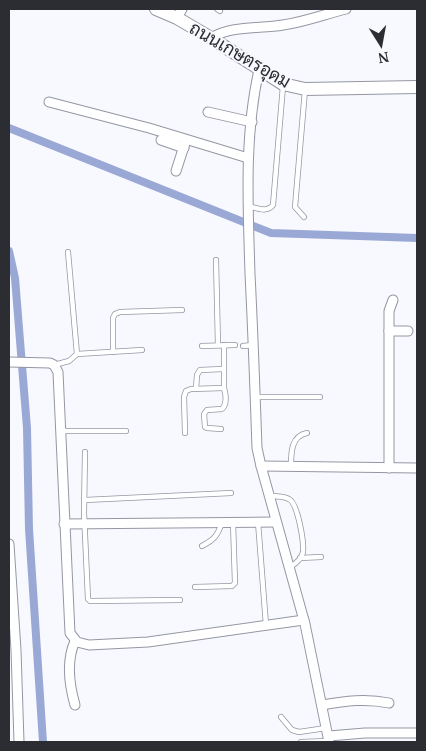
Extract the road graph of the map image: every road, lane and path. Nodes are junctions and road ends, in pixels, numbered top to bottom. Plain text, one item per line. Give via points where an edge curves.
1 (156, 9) edge
2 (346, 9) edge
3 (179, 13) edge
4 (211, 38) junction
5 (259, 70) junction
6 (283, 84) junction
7 (417, 87) edge
8 (305, 89) junction
9 (49, 102) dead end
10 (208, 112) dead end
11 (252, 122) junction
12 (161, 140) dead end
13 (185, 144) junction
14 (248, 158) junction
15 (176, 171) dead end
16 (248, 210) junction
17 (304, 217) dead end
18 (68, 252) dead end
19 (216, 260) dead end
20 (394, 300) dead end
21 (182, 310) dead end
22 (389, 331) junction
23 (408, 331) dead end
24 (221, 345) junction
25 (235, 345) dead end
26 (253, 345) junction
27 (202, 346) dead end
28 (242, 346) dead end
29 (142, 350) dead end
30 (113, 352) junction
31 (77, 354) junction
32 (9, 362) edge
33 (54, 365) junction
34 (224, 369) junction
35 (224, 388) junction
36 (196, 389) junction
37 (255, 397) junction
38 (320, 397) dead end
39 (221, 429) dead end
40 (60, 431) junction
41 (126, 431) dead end
42 (307, 433) dead end
43 (185, 434) dead end
44 (85, 452) dead end
45 (261, 466) junction
46 (290, 467) junction
47 (389, 468) junction
48 (417, 468) edge
49 (230, 493) dead end
50 (269, 496) junction
51 (85, 500) junction
52 (222, 522) junction
53 (233, 522) junction
54 (258, 522) junction
55 (276, 522) junction
56 (64, 524) junction
57 (85, 524) junction
58 (9, 544) edge
59 (202, 546) dead end
60 (322, 557) dead end
61 (300, 558) junction
62 (289, 568) junction
63 (195, 587) dead end
64 (180, 600) dead end
65 (304, 620) junction
66 (266, 625) junction
67 (75, 641) junction
68 (389, 703) dead end
69 (75, 705) dead end
70 (322, 705) junction
71 (280, 717) dead end
72 (417, 732) edge
73 (329, 737) edge
74 (395, 738) edge
75 (19, 742) edge
76 (301, 742) edge

1 - 3 street, ถนนเกษตรอุดม
2 - 4 street via 303,22 228,31
3 - 4 street, ถนนเกษตรอุดม
4 - 5 street, ถนนเกษตรอุดม
5 - 6 street, ถนนเกษตรอุดม
5 - 11 street
6 - 8 street, ถนนเกษตรอุดม
6 - 16 lane via 273,205 265,210
7 - 8 street, ถนนเกษตรอุดม
8 - 17 lane via 295,207
9 - 13 street
10 - 11 street
11 - 14 street
12 - 13 street
13 - 14 street
13 - 15 street
14 - 16 street
16 - 26 street
18 - 31 lane
19 - 24 lane
20 - 22 street via 389,311
21 - 30 lane via 116,314 113,318
22 - 23 street
22 - 47 street
24 - 25 lane
24 - 27 lane
24 - 34 lane
26 - 28 lane
26 - 37 street
29 - 30 lane
30 - 31 lane
31 - 33 lane via 69,361
32 - 33 street
33 - 40 street via 58,372
34 - 35 lane
34 - 36 lane via 200,370
35 - 36 lane
35 - 39 lane via 226,400 222,409 207,410 204,414 205,427
36 - 43 lane via 186,391 184,397
37 - 38 lane
37 - 45 street
40 - 41 lane
40 - 56 street
42 - 46 lane via 301,434 294,442
44 - 51 lane
45 - 46 street
45 - 50 street
46 - 47 street
47 - 48 street
49 - 51 lane
50 - 55 street
50 - 61 lane via 290,499 298,512 303,554
51 - 57 lane
52 - 53 street
52 - 57 street
52 - 59 lane via 217,536
53 - 54 street
53 - 63 lane via 235,583 232,586
54 - 55 street
54 - 66 lane
55 - 62 street
56 - 57 street
56 - 67 street via 70,633
57 - 64 lane via 90,601
58 - 75 street
60 - 61 lane
61 - 62 lane
62 - 65 street
65 - 66 street
65 - 70 street
66 - 67 street via 148,642 88,645
67 - 69 street via 70,672
68 - 70 street via 369,700
70 - 73 street
71 - 73 lane via 292,730
72 - 74 street
73 - 74 street
73 - 76 lane

